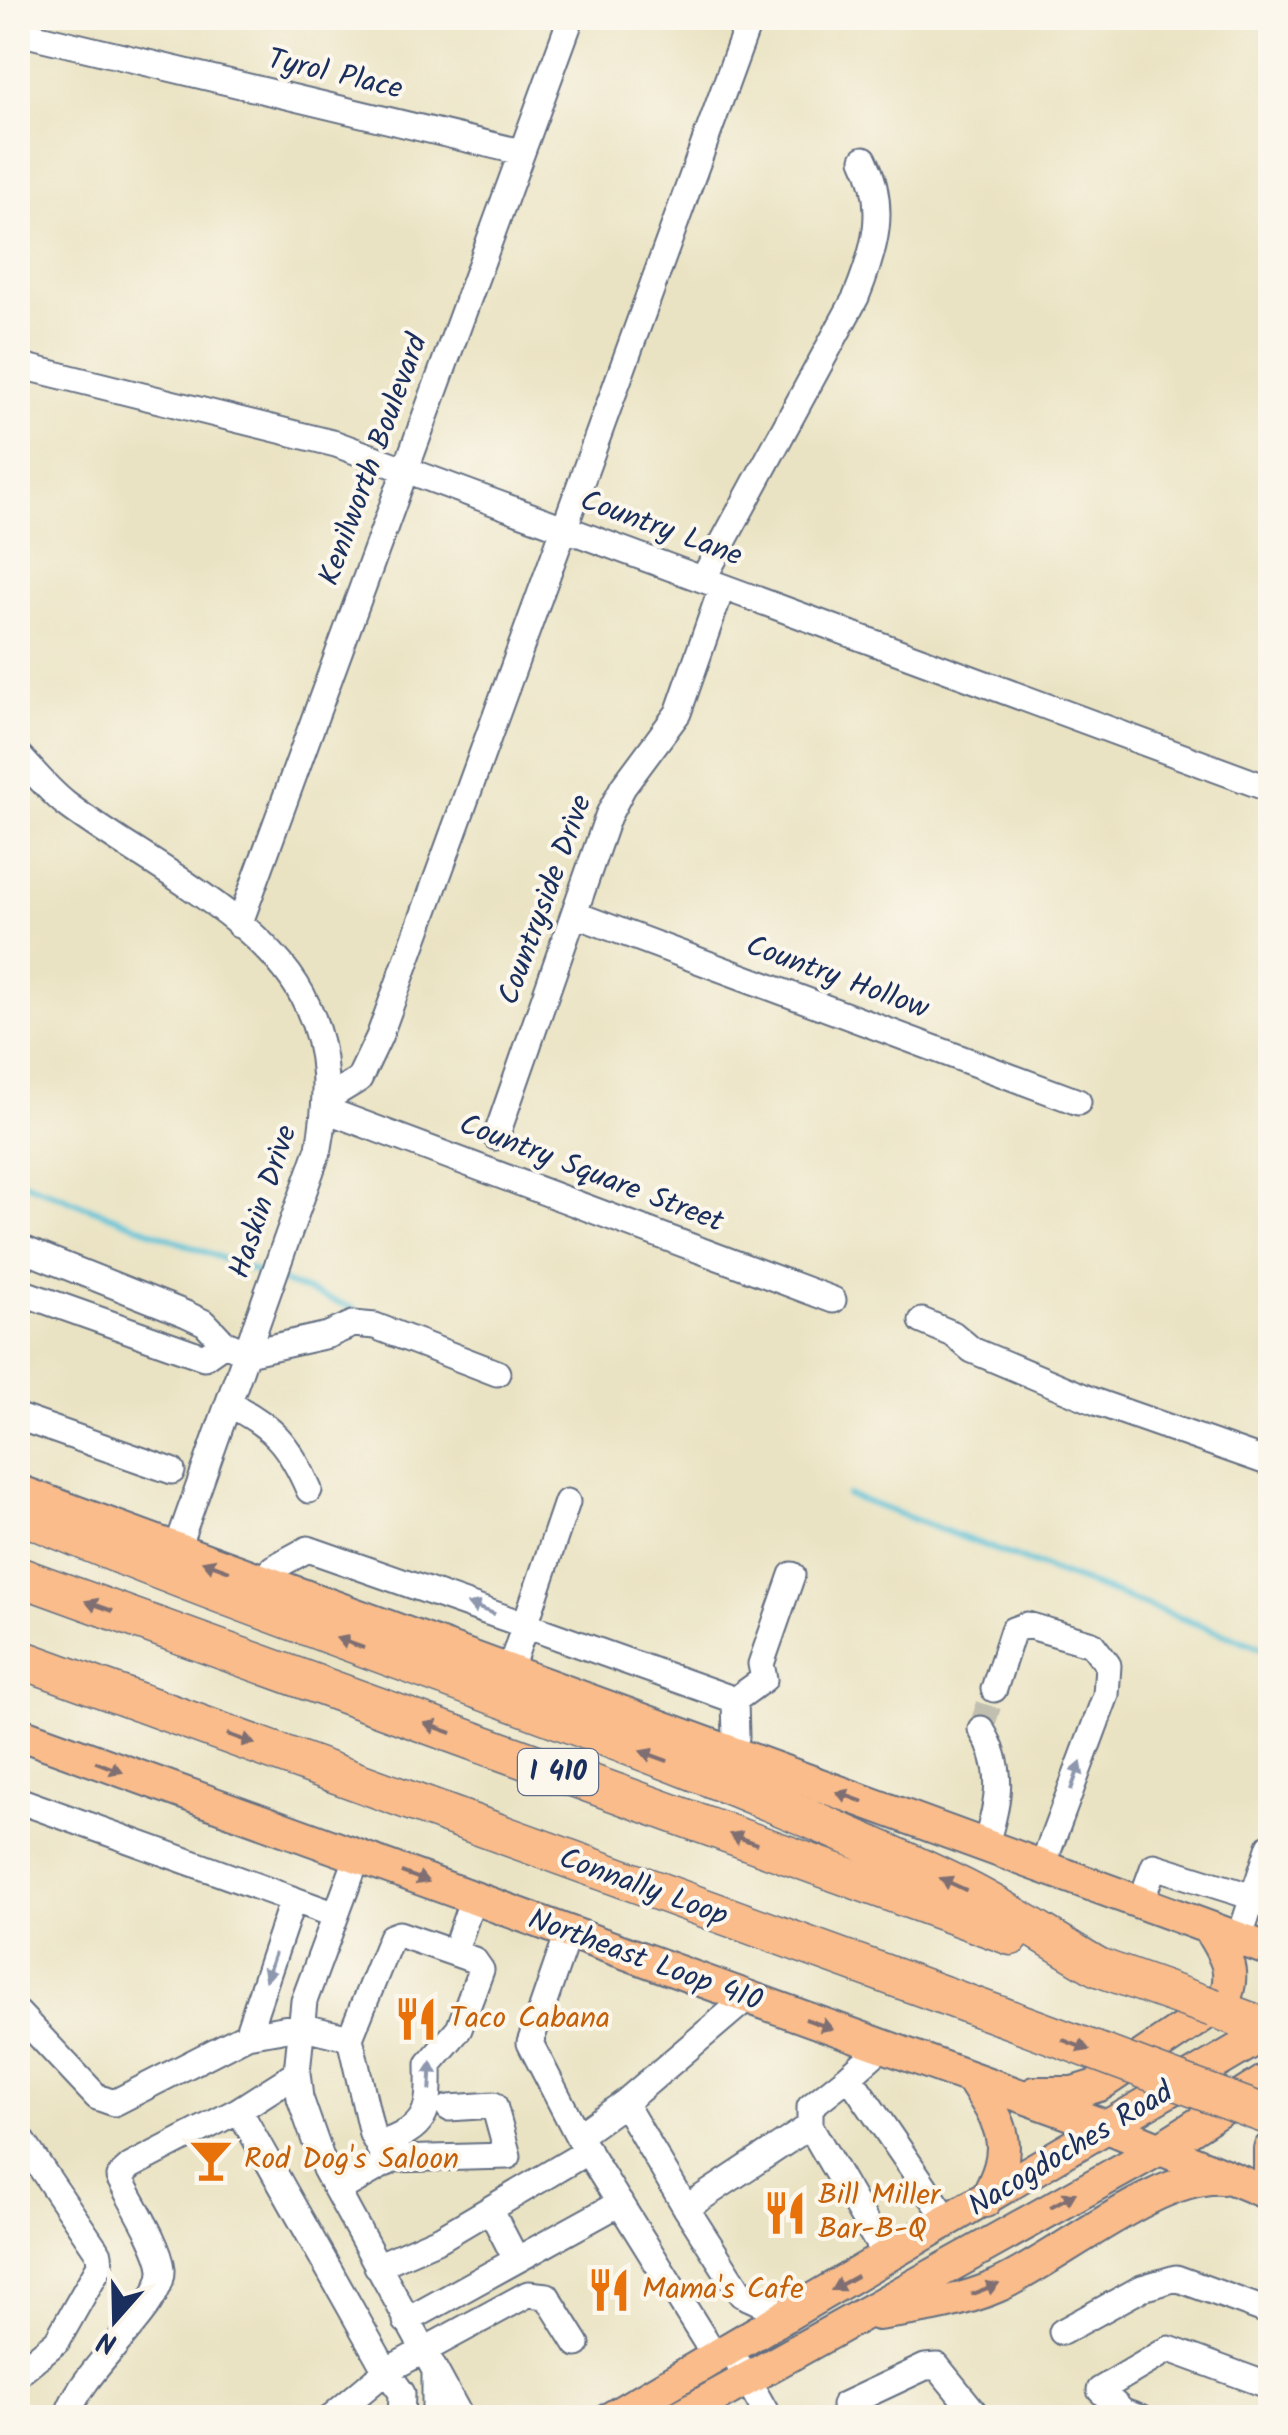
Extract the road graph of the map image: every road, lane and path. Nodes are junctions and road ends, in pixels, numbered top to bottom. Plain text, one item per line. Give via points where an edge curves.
1 (571, 18) edge
2 (750, 18) edge
3 (18, 32) edge
4 (521, 152) junction
5 (864, 159) dead end
6 (18, 365) edge
7 (405, 469) junction
8 (567, 529) junction
9 (712, 583) junction
10 (18, 755) edge
11 (1270, 789) edge
12 (574, 914) junction
13 (239, 926) junction
14 (1078, 1102) dead end
15 (326, 1104) junction
16 (496, 1137) dead end
17 (18, 1248) edge
18 (18, 1291) edge
19 (833, 1300) dead end
20 (922, 1322) dead end
21 (235, 1348) junction
22 (497, 1372) dead end
23 (229, 1404) junction
24 (18, 1417) edge
25 (1270, 1463) edge
26 (172, 1471) dead end
27 (309, 1490) dead end
28 (18, 1492) edge
29 (566, 1502) dead end
30 (18, 1513) edge
31 (176, 1551) junction
32 (792, 1575) dead end
33 (18, 1576) edge
34 (266, 1584) junction
35 (525, 1625) junction
36 (18, 1658) edge
37 (509, 1672) junction
38 (994, 1690) tunnel mouth
39 (735, 1700) junction
40 (982, 1729) tunnel mouth
41 (18, 1733) edge
42 (731, 1753) junction
43 (18, 1800) edge
44 (986, 1846) junction
45 (1270, 1850) edge
46 (358, 1856) junction
47 (1042, 1867) junction
48 (1262, 1895) edge
49 (473, 1898) junction
50 (293, 1899) junction
51 (1140, 1904) junction
52 (336, 1915) junction
53 (568, 1932) junction
54 (1240, 1940) edge
55 (454, 1953) junction
56 (1098, 1967) junction
57 (747, 1998) junction
58 (18, 2013) edge
59 (300, 2026) junction
60 (1270, 2030) edge
61 (248, 2035) junction
62 (350, 2038) junction
63 (882, 2047) junction
64 (298, 2073) junction
65 (1151, 2074) junction
66 (850, 2076) junction
67 (1270, 2078) edge
68 (973, 2080) junction
69 (1010, 2092) junction
70 (624, 2102) junction
71 (449, 2108) dead end
72 (239, 2110) junction
73 (1270, 2116) edge
74 (810, 2126) junction
75 (1110, 2128) junction
76 (1270, 2131) edge
77 (18, 2134) edge
78 (583, 2144) junction
79 (1162, 2148) junction
80 (1270, 2149) edge
81 (382, 2154) junction
82 (1270, 2171) edge
83 (1232, 2179) junction
84 (336, 2191) junction
85 (1270, 2194) edge
86 (985, 2201) junction
87 (620, 2204) junction
88 (686, 2208) junction
89 (490, 2209) junction
90 (949, 2222) junction
91 (516, 2259) junction
92 (887, 2259) junction
93 (377, 2266) junction
94 (1270, 2312) edge
95 (787, 2315) junction
96 (856, 2316) junction
97 (406, 2321) junction
98 (1062, 2332) dead end
99 (577, 2344) dead end
100 (723, 2354) junction
101 (429, 2363) junction
102 (386, 2372) junction
103 (18, 2373) edge
104 (748, 2379) junction
105 (1270, 2386) edge
106 (339, 2415) edge
107 (67, 2418) edge
108 (401, 2418) edge
109 (435, 2418) edge
110 (461, 2418) edge
111 (611, 2418) edge
112 (678, 2418) edge
113 (769, 2418) edge
114 (844, 2418) edge
115 (979, 2418) edge
116 (1140, 2418) edge

1 - 4 street, Kenilworth Boulevard
2 - 8 street
3 - 4 street, Tyrol Place
4 - 7 street, Kenilworth Boulevard
5 - 9 street, Countryside Drive via 878,203 872,256
6 - 7 street, Country Lane via 336,444
7 - 8 street, Country Lane
7 - 13 street, Kenilworth Boulevard
8 - 9 street, Country Lane
8 - 15 street via 379,1038 359,1079
9 - 11 street, Country Lane
9 - 12 street, Countryside Drive via 678,713 616,801
10 - 13 street, Haskin Drive via 64,802
12 - 14 street, Country Hollow
12 - 16 street, Countryside Drive
13 - 15 street, Haskin Drive via 280,964 308,1005 324,1059
15 - 19 street, Country Square Street
15 - 21 street, Haskin Drive via 320,1148 266,1303
17 - 21 street via 186,1314
18 - 21 street via 204,1357
20 - 25 street via 1096,1402
21 - 22 street via 364,1325
21 - 23 street, Haskin Drive
23 - 27 street via 267,1423
23 - 31 street, Haskin Drive
24 - 26 street
28 - 31 main road
29 - 35 street
56 -> 30 highway via 964,1889 808,1818
34 -> 31 main road
32 - 39 street via 761,1664 764,1679
56 -> 33 highway, I 410
35 -> 34 street via 308,1549 273,1568
34 - 37 main road
35 - 37 street
35 - 39 street
36 -> 65 highway, Connally Loop / I 410, bridge
37 - 42 main road
47 -> 38 street via 1106,1695 1108,1664 1092,1644 1027,1624 1013,1630
39 - 42 street
40 - 44 street via 995,1748 999,1772
41 -> 46 main road, Northeast Loop 410
44 -> 42 main road
43 - 50 street
44 - 47 main road
45 - 48 street
46 -> 49 main road, Northeast Loop 410
46 - 52 street
47 - 51 main road
48 - 51 street via 1154,1866
48 - 54 street
49 - 53 main road, Northeast Loop 410
49 - 55 street
50 - 52 street
50 -> 61 street
51 - 54 main road
52 - 59 street
53 - 57 main road, Northeast Loop 410
53 - 78 street via 530,2043
54 - 69 main road via 1228,1958 1232,1983 1223,2002 1099,2085 1074,2092
55 - 62 street via 391,1937
81 -> 55 street via 425,2116 428,2064 459,2030 480,1970 474,1960
56 - 60 highway, I 410, bridge
57 -> 63 main road, Northeast Loop 410
57 - 70 street
58 - 61 street via 96,2098 114,2103
59 - 61 street
59 - 62 street
59 - 64 street
60 - 75 main road, Nacogdoches Road
62 - 81 street
63 - 66 street
63 - 68 main road, Northeast Loop 410
64 - 72 street
64 - 84 street via 306,2122
65 - 73 highway, Connally Loop / I 410, bridge
65 - 76 highway, bridge
66 - 74 street via 810,2107
66 - 90 street
67 - 79 main road, Nacogdoches Road
68 - 69 main road, Northeast Loop 410
68 - 86 main road via 1000,2124 1005,2146 1003,2168
69 - 75 main road, Northeast Loop 410
70 - 78 street
70 - 88 street
71 - 81 street via 494,2105 508,2156
72 - 102 street
72 - 107 street via 119,2177 162,2268 158,2289 96,2367
74 - 88 street
74 - 92 street
75 - 79 main road, Northeast Loop 410
75 - 86 main road, Nacogdoches Road
77 - 103 street via 100,2265 57,2341
78 - 87 street
78 - 89 street
79 - 83 main road, Northeast Loop 410
96 -> 79 main road, Nacogdoches Road
80 - 82 main road
81 - 84 street
83 - 85 main road, Northeast Loop 410
96 -> 83 main road via 942,2304 997,2286 1178,2184
84 - 93 street
86 - 90 main road, Nacogdoches Road
87 - 91 street
87 - 100 street
88 - 95 street via 741,2294
89 - 91 street
89 - 93 street
90 - 92 main road, Nacogdoches Road
91 - 97 street
92 -> 95 main road, Nacogdoches Road
93 - 97 street
94 - 98 street via 1176,2278 1142,2288
95 - 100 main road, Nacogdoches Road
96 - 104 main road, Nacogdoches Road
97 - 101 street
99 - 101 street via 547,2296 528,2294
100 - 104 street
100 - 111 main road, Nacogdoches Road
101 - 102 street
101 - 109 street
101 - 110 street
102 - 106 street
102 - 108 street via 402,2393
104 - 112 main road, Nacogdoches Road
104 - 113 street
105 - 116 street via 1169,2348 1100,2390
114 - 115 street via 844,2405 936,2366

